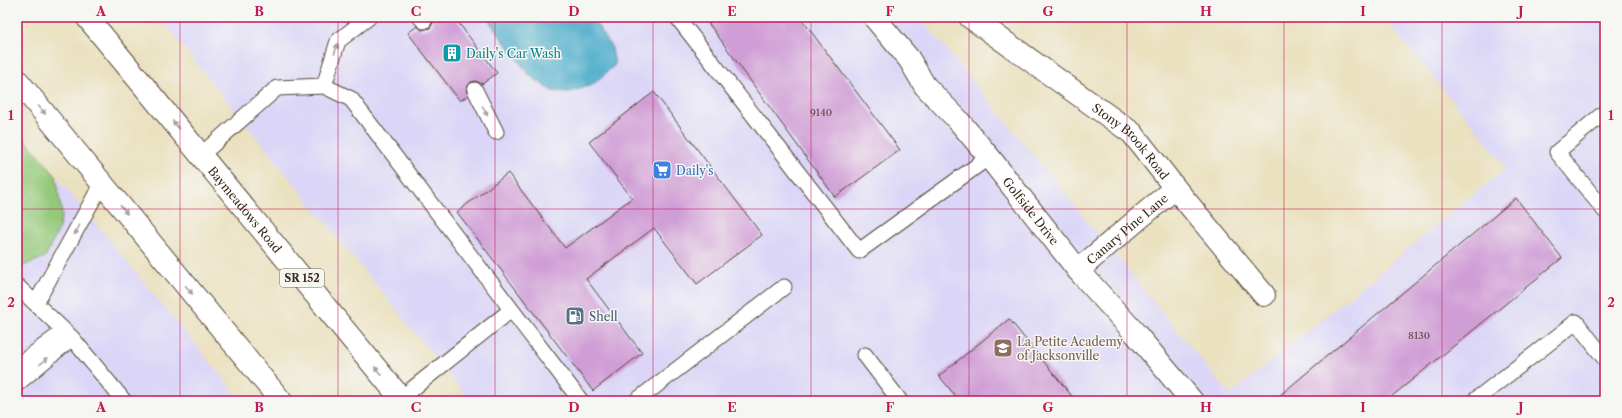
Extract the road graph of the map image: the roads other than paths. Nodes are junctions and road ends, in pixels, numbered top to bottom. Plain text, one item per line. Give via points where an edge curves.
1 (87, 17) edge
2 (369, 17) edge
3 (678, 17) edge
4 (874, 17) edge
5 (970, 17) edge
6 (17, 80) edge
7 (324, 86) junction
8 (475, 90) dead end
9 (1605, 112) edge
10 (496, 132) dead end
11 (201, 156) junction
12 (990, 157) junction
13 (102, 183) junction
14 (1176, 188) junction
15 (1605, 211) edge
16 (1078, 270) junction
17 (17, 286) edge
18 (784, 287) dead end
19 (1264, 295) dead end
20 (36, 303) junction
21 (511, 310) junction
22 (68, 335) junction
23 (865, 355) dead end
24 (1605, 359) edge
25 (17, 366) edge
26 (17, 384) edge
27 (276, 399) edge
28 (402, 400) edge
29 (124, 401) edge
30 (581, 401) edge
31 (636, 401) edge
32 (900, 401) edge
33 (1192, 401) edge
34 (1474, 401) edge

11 -> 1 street, Baymeadows Road / SR 152
7 -> 2 lane via 338,41
3 - 12 lane via 859,251
4 - 12 street, Golfside Drive via 909,59 925,86
5 - 14 street, Stony Brook Road via 1132,133
6 -> 13 street
7 - 11 lane via 277,88
7 - 21 lane via 351,99
8 -> 10 lane
9 - 15 lane via 1557,152
28 -> 11 street, Baymeadows Road / SR 152
12 - 16 street, Golfside Drive
13 -> 20 lane
13 -> 27 street
14 - 16 street, Canary Pine Lane
14 - 19 street, Stony Brook Road
16 - 33 street, Golfside Drive
17 - 20 lane
18 - 31 lane
20 - 22 lane
21 - 28 lane
21 - 30 lane
22 - 25 lane
26 -> 22 lane
22 - 29 lane
23 - 32 lane
24 - 34 lane via 1576,322

